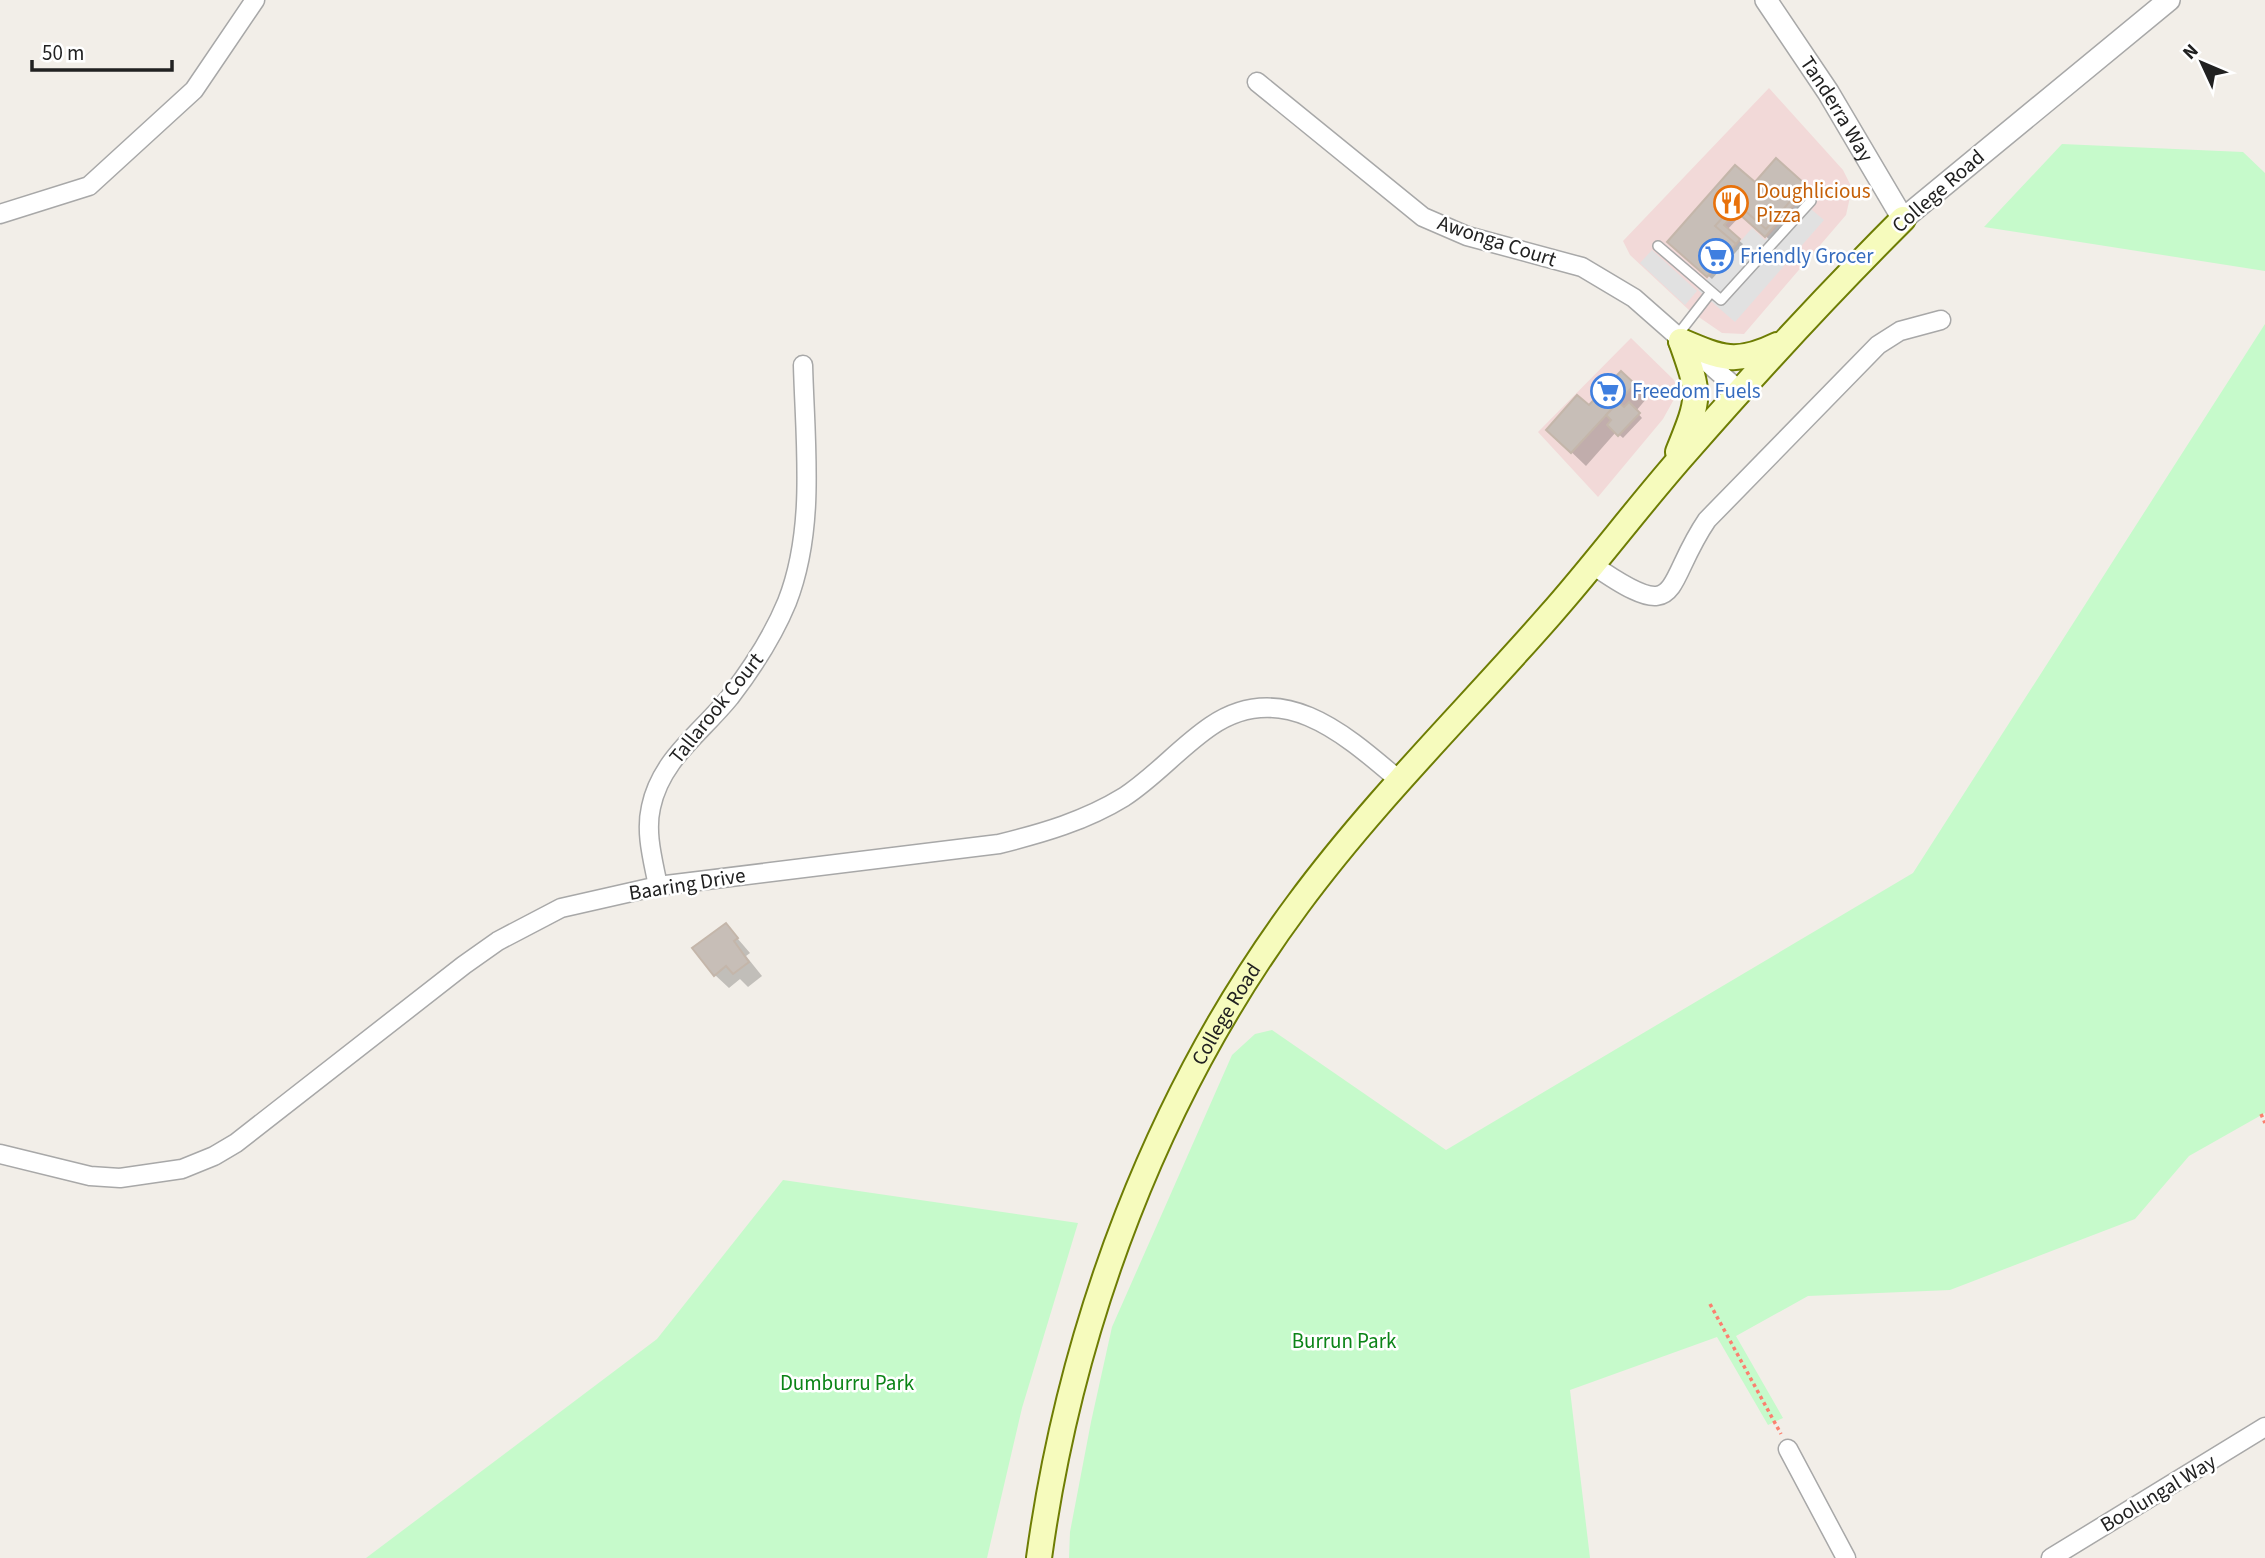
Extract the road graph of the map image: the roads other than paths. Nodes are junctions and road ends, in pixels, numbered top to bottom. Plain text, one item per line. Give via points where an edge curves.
1 (254, 0) edge
2 (1766, 0) edge
3 (2169, 0) edge
4 (1257, 82) dead end
5 (1811, 201) dead end
6 (0, 214) edge
7 (1903, 219) junction
8 (1658, 246) dead end
9 (1711, 292) junction
10 (1941, 320) dead end
11 (1679, 339) junction
12 (1784, 342) junction
13 (803, 365) dead end
14 (1741, 392) junction
15 (1671, 469) junction
16 (1593, 565) junction
17 (1400, 781) junction
18 (658, 886) junction
19 (0, 1154) edge
20 (2265, 1427) edge
21 (1788, 1449) road end
22 (1039, 1558) edge
23 (1846, 1558) edge
24 (2052, 1558) edge

1 - 6 street via 194,90 89,186
2 - 7 street, Tanderra Way via 1828,92
3 - 7 street, College Road
4 - 11 street, Awonga Court via 1423,217 1467,236 1582,267 1634,298
5 - 9 lane via 1721,300
7 - 12 main road, College Road
8 - 9 lane
9 - 11 lane
10 - 16 street via 1900,331 1878,345 1707,520 1670,590 1658,597 1645,596
11 - 12 main road via 1729,358 1749,357
11 - 14 street, Awonga Court
11 - 15 main road via 1697,393
12 - 14 main road, College Road
13 - 18 street, Tallarook Court via 806,494 796,574 763,652 729,698 668,765 656,787 649,825
14 - 15 main road, College Road
15 - 16 main road, College Road
16 - 17 main road, College Road
17 - 18 street, Baaring Drive via 1323,720 1272,708 1224,718 1124,797 1086,819 1038,835 999,844
17 - 22 main road, College Road via 1298,904 1256,965 1201,1061 1135,1196 1075,1376 1050,1481
18 - 19 street, Baaring Drive via 561,908 498,941 236,1143 204,1160 153,1176 120,1178 90,1177
20 - 24 street, Boolungal Way
21 - 23 street

